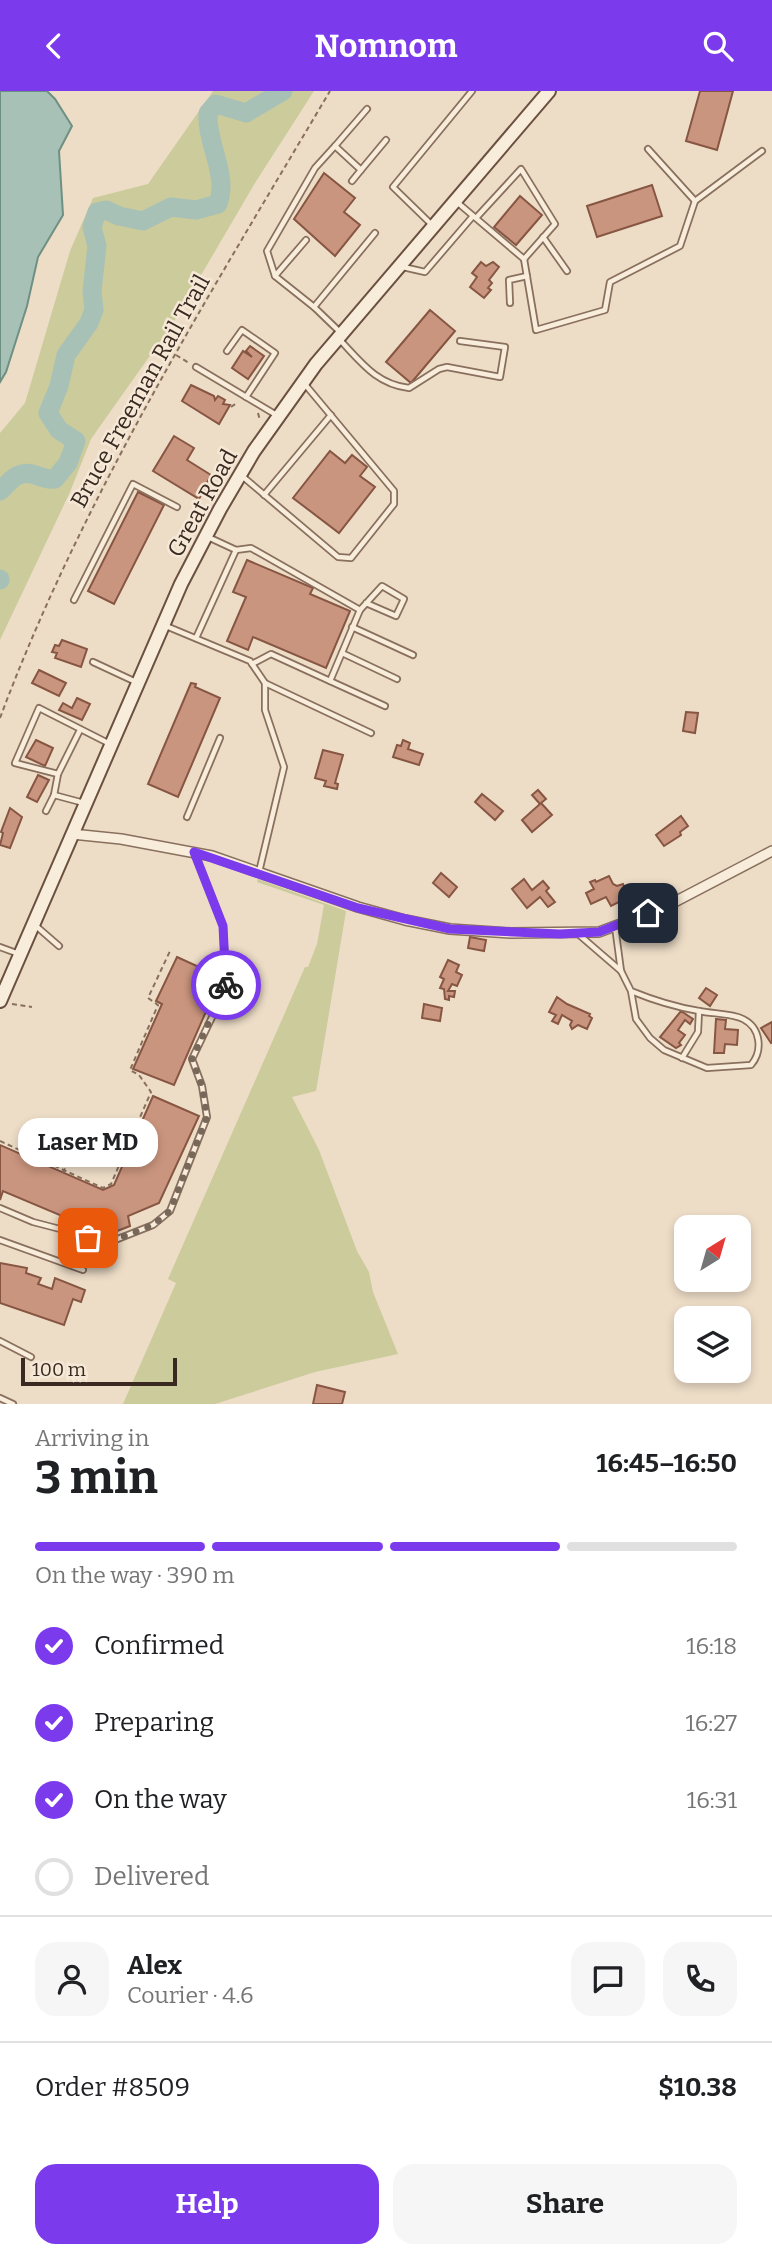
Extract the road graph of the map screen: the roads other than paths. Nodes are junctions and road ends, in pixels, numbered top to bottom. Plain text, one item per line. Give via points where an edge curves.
1 (472, 91) edge
2 (549, 91) edge
3 (367, 109) dead end
4 (386, 140) dead end
5 (335, 146) junction
6 (648, 149) dead end
7 (762, 151) dead end
8 (361, 170) junction
9 (352, 181) dead end
10 (454, 200) junction
11 (695, 201) junction
12 (474, 217) junction
13 (432, 226) junction
14 (375, 233) dead end
15 (543, 237) junction
16 (306, 240) dead end
17 (524, 259) junction
18 (399, 265) junction
19 (567, 271) dead end
20 (275, 276) junction
21 (527, 276) junction
22 (510, 303) dead end
23 (314, 307) junction
24 (340, 336) junction
25 (460, 341) dead end
26 (228, 351) dead end
27 (196, 367) road end
28 (303, 382) junction
29 (246, 397) junction
30 (331, 415) junction
31 (278, 416) junction
32 (240, 474) junction
33 (264, 495) junction
34 (177, 507) dead end
35 (206, 536) junction
36 (236, 550) junction
37 (74, 600) dead end
38 (366, 603) junction
39 (360, 610) junction
40 (163, 625) junction
41 (352, 628) junction
42 (196, 638) junction
43 (342, 653) junction
44 (412, 655) dead end
45 (93, 662) dead end
46 (252, 664) junction
47 (397, 679) dead end
48 (330, 681) junction
49 (137, 683) junction
50 (265, 683) junction
51 (385, 706) dead end
52 (80, 730) junction
53 (371, 733) dead end
54 (220, 738) dead end
55 (110, 744) junction
56 (58, 773) junction
57 (54, 795) junction
58 (85, 804) junction
59 (46, 811) dead end
60 (187, 817) dead end
61 (72, 834) junction
62 (772, 851) edge
63 (194, 852) junction
64 (259, 873) junction
65 (33, 924) junction
66 (615, 925) junction
67 (577, 933) junction
68 (60, 946) dead end
69 (0, 947) edge
70 (20, 955) junction
71 (621, 971) junction
72 (631, 991) junction
73 (6, 1003) edge
74 (699, 1011) junction
75 (682, 1058) junction
76 (0, 1208) edge
77 (0, 1240) edge
78 (83, 1270) dead end
79 (0, 1341) edge
80 (31, 1357) dead end
81 (0, 1398) edge
82 (13, 1404) edge

1 - 13 lane via 393,187
2 - 10 main road, Great Road
3 - 5 lane
4 - 8 lane
5 - 8 lane
5 - 20 lane via 315,168 267,251
6 - 11 lane
7 - 11 lane
8 - 9 lane
10 - 12 lane
10 - 13 main road, Great Road
11 - 21 lane via 680,246 610,282 605,310 536,330
12 - 15 lane via 521,169 555,224
12 - 17 lane
12 - 18 lane via 425,272
13 - 18 main road, Great Road
14 - 23 lane
15 - 17 lane
15 - 19 lane
16 - 20 lane
17 - 21 lane
18 - 24 main road, Great Road
20 - 23 lane
21 - 22 lane via 509,280
23 - 24 lane
24 - 25 lane via 373,374 390,386 409,388 447,367 500,377 505,347
24 - 28 main road, Great Road
26 - 29 lane via 242,330 275,353
27 - 29 lane
28 - 30 lane
28 - 31 main road, Great Road
29 - 31 lane
30 - 33 lane
30 - 33 lane via 394,491 394,504 351,558 338,557
31 - 32 main road, Great Road
32 - 33 lane
32 - 35 main road, Great Road
34 - 37 lane via 133,484
35 - 36 lane
35 - 40 main road, Great Road
36 - 39 lane via 251,548
36 - 42 lane
38 - 38 lane via 382,586 404,599 396,616
38 - 39 lane
39 - 41 lane
40 - 42 lane
40 - 49 main road, Great Road
41 - 43 lane
41 - 44 lane
42 - 46 lane
43 - 47 lane
43 - 48 lane
45 - 49 lane
46 - 48 lane via 271,654
46 - 50 lane
48 - 51 lane
49 - 55 main road, Great Road
50 - 53 lane
50 - 64 lane via 265,710 284,767
52 - 55 lane
52 - 56 lane
52 - 56 lane via 39,708 15,763
54 - 60 lane
55 - 58 main road, Great Road
56 - 57 lane
57 - 58 lane
57 - 59 lane
58 - 61 main road, Great Road
61 - 63 street
61 - 65 main road, Great Road
62 - 66 street via 663,908
63 - 64 street
63 - 76 lane via 223,926 226,988 192,1059 207,1117 170,1211 153,1225 110,1242
64 - 67 street via 358,908 450,929
65 - 68 lane
65 - 70 main road, Great Road
66 - 67 street via 599,932
66 - 71 lane
67 - 71 lane
69 - 70 lane
70 - 73 main road, Great Road
71 - 72 lane
72 - 74 lane
72 - 75 lane via 636,1019 664,1050
74 - 75 lane via 698,1032
74 - 75 lane via 742,1018 753,1029 759,1056 751,1065 727,1068 707,1068
77 - 78 lane
79 - 80 lane
81 - 82 lane

